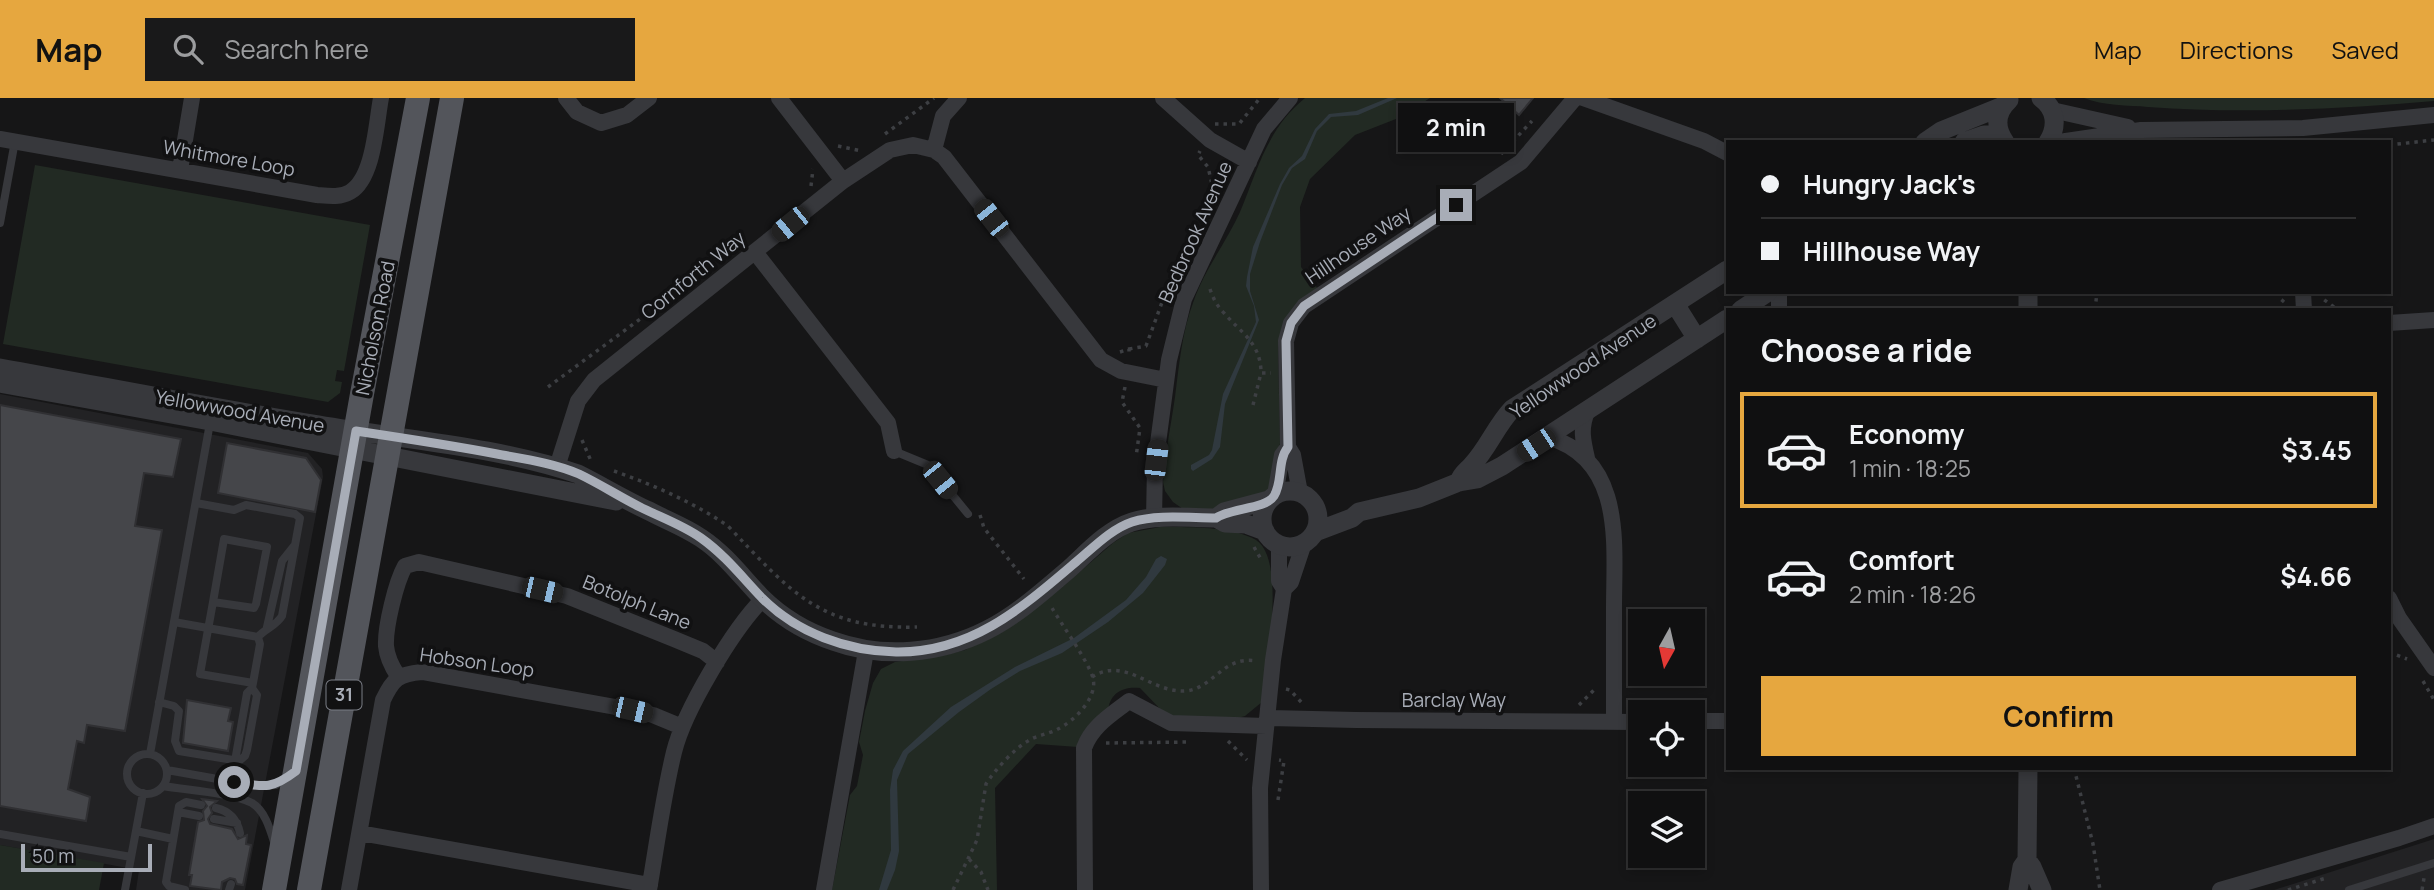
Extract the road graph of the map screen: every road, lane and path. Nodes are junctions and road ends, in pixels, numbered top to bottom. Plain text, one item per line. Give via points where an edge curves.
1 (192, 98) edge
2 (380, 98) edge
3 (418, 98) edge
4 (452, 98) edge
5 (566, 98) edge
6 (649, 98) edge
7 (779, 98) edge
8 (934, 98) edge
9 (959, 98) edge
10 (1163, 98) edge
11 (1260, 98) edge
12 (1290, 98) edge
13 (1575, 98) edge
14 (1583, 98) edge
15 (2009, 100) edge
16 (2046, 104) edge
17 (2434, 115) edge
18 (2141, 130) junction
19 (2303, 135) edge
20 (883, 136) dead end
21 (1207, 137) junction
22 (2002, 138) edge
23 (832, 139) dead end
24 (8, 140) edge
25 (1928, 140) edge
26 (1969, 140) edge
27 (2049, 140) edge
28 (2073, 140) edge
29 (2434, 140) edge
30 (2391, 145) edge
31 (934, 150) junction
32 (862, 151) dead end
33 (1726, 152) edge
34 (1249, 162) junction
35 (180, 170) junction
36 (844, 181) junction
37 (0, 223) edge
38 (755, 252) junction
39 (1726, 271) edge
40 (1210, 289) dead end
41 (1765, 294) edge
42 (2287, 294) edge
43 (2323, 294) edge
44 (1675, 304) junction
45 (2280, 304) junction
46 (1746, 308) edge
47 (2277, 308) edge
48 (2281, 308) edge
49 (2335, 308) edge
50 (2434, 320) edge
51 (1726, 321) edge
52 (2391, 323) edge
53 (1697, 339) junction
54 (1129, 349) junction
55 (1117, 353) dead end
56 (0, 368) edge
57 (1128, 372) junction
58 (1261, 373) dead end
59 (1166, 380) junction
60 (0, 383) edge
61 (1587, 412) junction
62 (210, 421) junction
63 (1548, 437) junction
64 (354, 440) junction
65 (388, 446) junction
66 (1288, 447) junction
67 (894, 451) joint
68 (1136, 457) dead end
69 (1587, 458) junction
70 (557, 467) junction
71 (1459, 482) junction
72 (1300, 493) junction
73 (1272, 498) junction
74 (196, 503) junction
75 (638, 506) junction
76 (1315, 506) junction
77 (967, 512) joint
78 (1359, 512) junction
79 (1216, 518) junction
80 (1154, 519) junction
81 (1272, 538) junction
82 (1309, 538) junction
83 (1246, 543) dead end
84 (1263, 569) dead end
85 (1024, 579) dead end
86 (1284, 589) junction
87 (763, 599) junction
88 (213, 602) junction
89 (1051, 606) dead end
90 (2394, 621) edge
91 (174, 622) junction
92 (867, 624) dead end
93 (917, 626) dead end
94 (208, 628) junction
95 (258, 636) junction
96 (1258, 649) dead end
97 (866, 651) junction
98 (717, 662) junction
99 (2434, 668) edge
100 (398, 676) junction
101 (1092, 677) junction
102 (1614, 683) junction
103 (253, 685) junction
104 (1270, 688) junction
105 (159, 702) junction
106 (1567, 705) dead end
107 (1307, 708) dead end
108 (1705, 721) edge
109 (1726, 721) edge
110 (1267, 722) junction
111 (1614, 722) junction
112 (1628, 722) edge
113 (682, 727) junction
114 (1216, 741) dead end
115 (1086, 742) junction
116 (1190, 742) dead end
117 (150, 754) junction
118 (1263, 760) junction
119 (167, 770) junction
120 (2028, 770) edge
121 (2074, 770) edge
122 (296, 771) junction
123 (163, 786) junction
124 (143, 793) junction
125 (201, 805) dead end
126 (216, 808) dead end
127 (178, 809) junction
128 (1278, 812) dead end
129 (199, 816) dead end
130 (214, 819) dead end
131 (237, 823) junction
132 (2434, 825) edge
133 (136, 831) junction
134 (240, 833) dead end
135 (359, 833) junction
136 (0, 834) edge
137 (173, 839) junction
138 (131, 857) junction
139 (969, 859) junction
140 (2027, 860) junction
141 (2434, 863) edge
142 (276, 883) edge
143 (650, 887) edge
144 (125, 890) edge
145 (185, 890) edge
146 (309, 890) edge
147 (349, 890) edge
148 (824, 890) edge
149 (953, 890) edge
150 (988, 890) edge
151 (1085, 890) edge
152 (1261, 890) edge
153 (2018, 890) edge
154 (2042, 890) edge
155 (2100, 890) edge
156 (2220, 890) edge
157 (2349, 890) edge

1 - 35 street
2 - 35 street, Whitmore Loop via 364,179 350,192 317,195
3 - 64 main road, Nicholson Road / 31
4 - 65 main road, Nicholson Road / 31
5 - 6 street via 577,112 601,123 627,115
7 - 36 street
8 - 20 path
9 - 31 street via 943,116
10 - 21 street
11 - 21 path via 1240,124 1212,125
12 - 34 street, Bedbrook Avenue via 1264,129
13 - 66 street, Hillhouse Way via 1521,162 1304,306 1291,323 1286,341
14 - 33 street
15 - 22 street via 1998,115
15 - 25 street
16 - 18 street
16 - 27 street via 2055,121
17 - 19 street
18 - 19 street
18 - 28 street
21 - 34 street
21 - 54 path via 1198,155 1208,167 1214,193 1176,264 1146,346
22 - 26 street via 1983,135
23 - 32 path via 838,146
24 - 35 street, Whitmore Loop
24 - 37 lane
29 - 30 path
31 - 36 street, Cornforth Way via 914,145 890,150
31 - 57 street via 1101,360
34 - 59 street, Bedbrook Avenue via 1184,299
36 - 38 street, Cornforth Way
38 - 67 street via 888,423
38 - 70 street, Cornforth Way via 594,380 578,401
39 - 44 street, Yellowwood Avenue
40 - 58 path via 1225,315 1254,344
41 - 46 street, Yellowwood Avenue
42 - 45 path
43 - 49 path
44 - 53 street
44 - 71 street, Yellowwood Avenue via 1512,410
45 - 47 path
45 - 48 path
50 - 52 street
51 - 53 street, Yellowwood Avenue
53 - 61 street, Yellowwood Avenue
54 - 55 path
54 - 57 path
56 - 64 street, Yellowwood Avenue
57 - 59 street
57 - 68 path via 1122,402 1140,429
59 - 80 street, Bedbrook Avenue via 1155,466
60 - 62 street, Yellowwood Avenue
61 - 63 street, Yellowwood Avenue
61 - 69 street via 1582,425
62 - 64 street, Yellowwood Avenue
62 - 74 lane
63 - 69 street via 1569,444
63 - 71 street, Yellowwood Avenue via 1487,475
64 - 65 street, Yellowwood Avenue
64 - 122 main road, Nicholson Road / 31
65 - 70 street, Yellowwood Avenue
65 - 75 street, Yellowwood Avenue
65 - 146 main road, Nicholson Road / 31
66 - 72 street, Hillhouse Way
66 - 73 street, Hillhouse Way
67 - 77 lane via 928,465
69 - 102 street via 1604,488 1613,522
70 - 75 street, Yellowwood Avenue
71 - 78 street, Yellowwood Avenue via 1419,498
72 - 73 street via 1290,491
72 - 76 street
73 - 79 street, Yellowwood Avenue
73 - 81 street via 1262,514
74 - 91 lane
74 - 95 lane via 234,510 246,505 295,514 300,519 282,616
75 - 87 street, Yellowwood Avenue via 699,536
76 - 78 street, Yellowwood Avenue via 1350,507
76 - 82 street via 1318,516
77 - 85 path via 972,504 984,528
78 - 82 street, Yellowwood Avenue
79 - 80 street, Yellowwood Avenue
79 - 81 street, Yellowwood Avenue via 1246,524
80 - 97 street, Yellowwood Avenue via 1119,528 987,631 932,649
81 - 82 street via 1296,546
81 - 86 street
82 - 86 street
83 - 84 path via 1258,552
86 - 104 street
87 - 97 street, Yellowwood Avenue via 801,628
87 - 98 street
88 - 88 lane via 254,608 267,547 224,539
88 - 94 lane
89 - 101 path
90 - 99 street
91 - 94 lane
91 - 105 lane
92 - 93 path
94 - 95 lane
94 - 103 lane via 200,674
95 - 103 lane
96 - 101 path via 1257,661 1229,664 1192,690 1171,690 1121,669
97 - 148 street
98 - 100 street, Botolph Lane via 703,651 567,596 419,562 405,566 398,580 386,643
98 - 113 street
100 - 113 street, Hobson Loop via 422,671 632,710
100 - 135 street, Hobson Loop via 383,700
101 - 139 path via 1091,696 1069,722 1027,741 991,776
102 - 106 path via 1597,683 1597,689 1581,705
102 - 111 street
103 - 105 lane via 257,695 247,750 235,761 179,751 175,745 179,711
104 - 107 path via 1290,690
104 - 110 street
105 - 117 lane
108 - 109 street
110 - 111 street, Barclay Way
110 - 115 street, Barclay Way via 1171,723 1129,701 1096,727
110 - 118 street
111 - 112 street, Barclay Way
113 - 143 street
114 - 118 path via 1229,741 1246,760
115 - 116 path
115 - 151 street
117 - 119 lane via 159,757
117 - 124 lane via 134,758 127,773 130,784
118 - 128 path via 1284,761
118 - 152 street
119 - 122 lane via 266,786 276,785
119 - 123 lane
120 - 140 street
121 - 155 path
122 - 142 main road, Nicholson Road / 31
123 - 124 lane
123 - 142 lane via 253,804 270,827
124 - 133 lane
125 - 127 lane via 186,802
126 - 131 lane
127 - 129 lane
127 - 137 lane
130 - 131 lane
131 - 134 lane
132 - 156 street
133 - 137 lane
133 - 138 lane
135 - 143 street
135 - 147 street, Hobson Loop
136 - 138 lane
137 - 145 lane via 166,880 169,886
138 - 144 lane
139 - 149 path
139 - 150 path
140 - 153 street
140 - 154 street
141 - 157 lane

